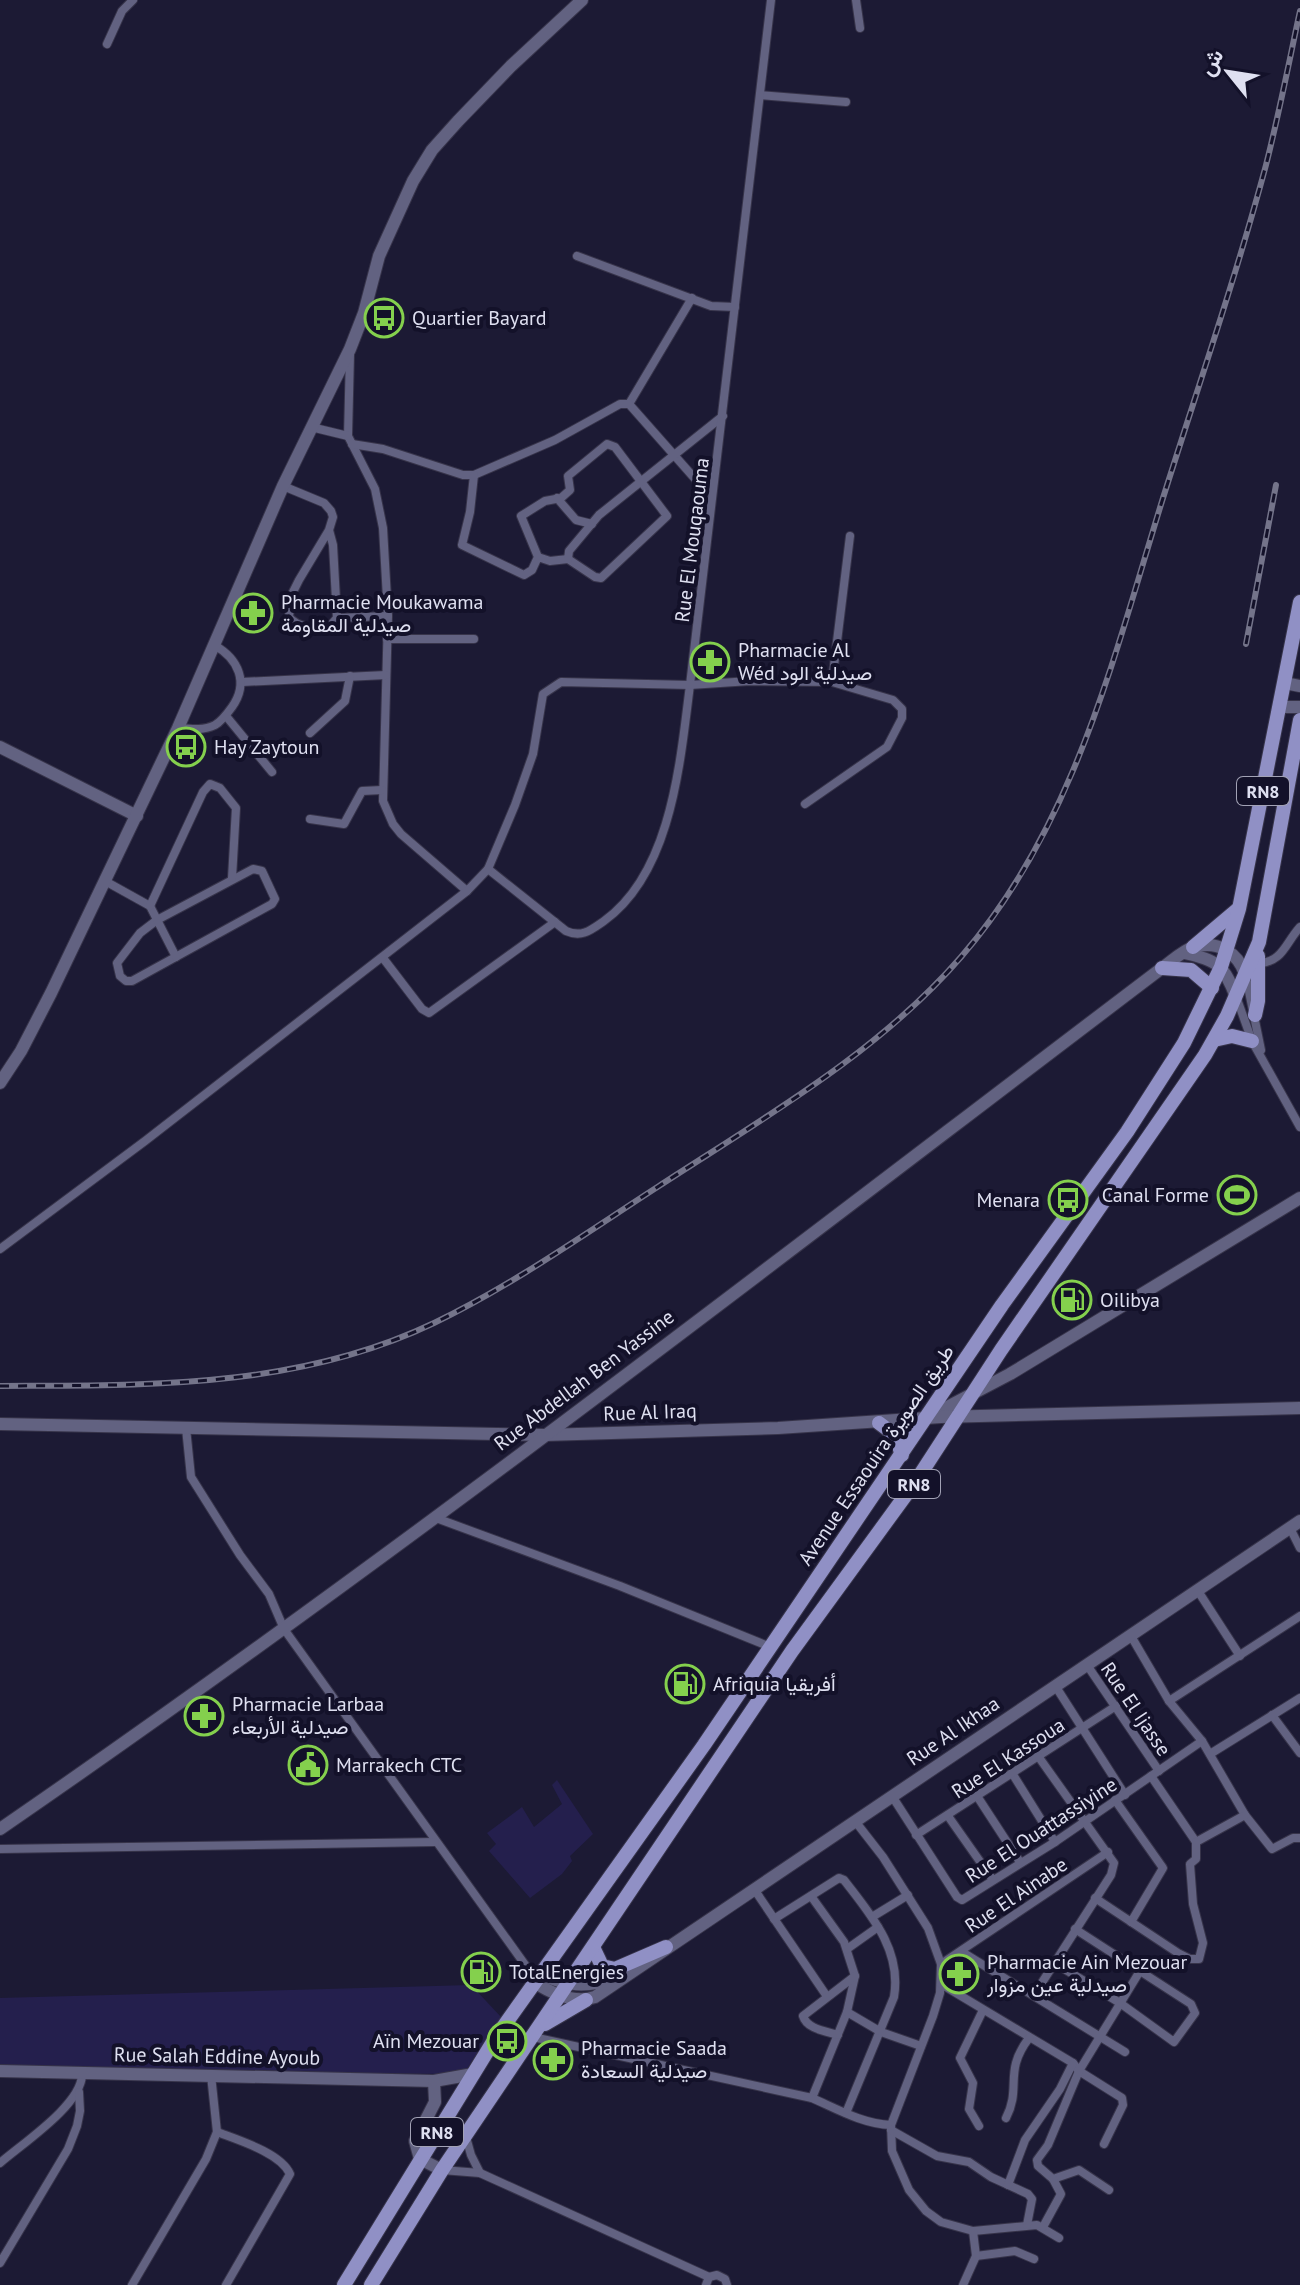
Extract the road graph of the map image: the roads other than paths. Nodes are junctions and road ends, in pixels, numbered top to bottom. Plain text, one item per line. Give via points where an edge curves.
1 (133, 0) edge
2 (582, 0) edge
3 (771, 0) edge
4 (856, 0) edge
5 (860, 28) dead end
6 (107, 44) dead end
7 (760, 95) junction
8 (846, 102) dead end
9 (577, 256) dead end
10 (692, 298) junction
11 (735, 307) junction
12 (350, 349) junction
13 (629, 404) junction
14 (723, 416) junction
15 (311, 427) junction
16 (350, 440) junction
17 (674, 455) junction
18 (474, 475) junction
19 (697, 481) dead end
20 (640, 482) junction
21 (283, 486) junction
22 (557, 498) junction
23 (592, 524) junction
24 (329, 530) junction
25 (850, 536) dead end
26 (538, 557) junction
27 (568, 559) junction
28 (1300, 602) edge
29 (388, 616) junction
30 (337, 618) junction
31 (387, 639) junction
32 (474, 639) dead end
33 (214, 645) junction
34 (386, 675) junction
35 (350, 676) junction
36 (242, 682) junction
37 (832, 682) junction
38 (690, 685) junction
39 (1292, 685) edge
40 (1280, 707) junction
41 (1300, 707) edge
42 (226, 716) junction
43 (1300, 720) edge
44 (178, 728) junction
45 (310, 733) dead end
46 (0, 747) edge
47 (272, 772) dead end
48 (382, 790) junction
49 (805, 804) dead end
50 (137, 816) junction
51 (310, 819) dead end
52 (488, 869) junction
53 (232, 878) junction
54 (105, 881) junction
55 (467, 891) junction
56 (150, 906) junction
57 (1239, 909) junction
58 (157, 920) junction
59 (555, 922) junction
60 (1300, 927) edge
61 (1189, 950) junction
62 (1227, 950) junction
63 (176, 957) junction
64 (383, 958) junction
65 (1221, 967) junction
66 (1162, 968) junction
67 (1251, 969) junction
68 (1212, 988) junction
69 (1236, 997) junction
70 (1255, 1015) joint
71 (1214, 1040) junction
72 (1252, 1041) junction
73 (1261, 1055) junction
74 (1, 1080) edge
75 (1300, 1127) edge
76 (1300, 1198) edge
77 (0, 1249) edge
78 (971, 1396) junction
79 (1300, 1408) edge
80 (957, 1417) junction
81 (926, 1418) junction
82 (879, 1423) junction
83 (0, 1424) edge
84 (186, 1428) junction
85 (544, 1435) junction
86 (902, 1455) junction
87 (436, 1518) junction
88 (1295, 1525) edge
89 (1300, 1548) edge
90 (1198, 1591) junction
91 (1298, 1620) edge
92 (284, 1629) junction
93 (1131, 1636) junction
94 (768, 1646) junction
95 (1240, 1656) junction
96 (1087, 1665) junction
97 (1056, 1687) junction
98 (1300, 1698) edge
99 (1169, 1701) junction
100 (1116, 1706) junction
101 (1272, 1715) junction
102 (1084, 1729) junction
103 (1202, 1741) junction
104 (1300, 1753) edge
105 (1210, 1754) junction
106 (1038, 1756) junction
107 (1012, 1773) junction
108 (1155, 1774) junction
109 (1125, 1795) junction
110 (892, 1796) junction
111 (977, 1796) junction
112 (1115, 1800) junction
113 (1245, 1815) junction
114 (948, 1816) junction
115 (1084, 1820) junction
116 (855, 1821) junction
117 (0, 1829) edge
118 (916, 1835) junction
119 (1298, 1836) edge
120 (435, 1842) junction
121 (1055, 1842) junction
122 (1196, 1842) junction
123 (0, 1849) edge
124 (1108, 1852) junction
125 (1020, 1862) junction
126 (993, 1880) junction
127 (754, 1889) junction
128 (908, 1895) junction
129 (811, 1896) junction
130 (1095, 1898) junction
131 (872, 1917) junction
132 (774, 1919) junction
133 (1131, 1922) junction
134 (878, 1927) junction
135 (1075, 1929) junction
136 (593, 1947) junction
137 (666, 1947) junction
138 (847, 1949) junction
139 (962, 1952) junction
140 (1053, 1962) junction
141 (941, 1964) junction
142 (1140, 1971) junction
143 (628, 1973) junction
144 (535, 1976) junction
145 (855, 1976) junction
146 (941, 1984) junction
147 (564, 1990) junction
148 (826, 1995) junction
149 (1034, 1995) junction
150 (586, 2000) junction
151 (1120, 2003) junction
152 (983, 2010) junction
153 (847, 2012) junction
154 (537, 2032) junction
155 (881, 2032) junction
156 (838, 2035) junction
157 (1101, 2037) junction
158 (1029, 2038) junction
159 (921, 2046) junction
160 (1125, 2052) dead end
161 (1073, 2063) junction
162 (0, 2071) edge
163 (1079, 2071) junction
164 (473, 2074) junction
165 (82, 2075) junction
166 (211, 2075) junction
167 (434, 2081) junction
168 (79, 2092) junction
169 (812, 2098) junction
170 (846, 2113) junction
171 (1006, 2118) dead end
172 (979, 2126) dead end
173 (891, 2127) junction
174 (217, 2132) junction
175 (466, 2137) junction
176 (1104, 2144) dead end
177 (1020, 2156) junction
178 (1038, 2157) junction
179 (420, 2159) junction
180 (0, 2163) edge
181 (442, 2170) junction
182 (480, 2173) junction
183 (1053, 2179) junction
184 (1008, 2185) junction
185 (1109, 2190) dead end
186 (1027, 2225) junction
187 (1043, 2227) junction
188 (973, 2231) junction
189 (1059, 2238) dead end
190 (976, 2256) junction
191 (1034, 2259) dead end
192 (0, 2263) edge
193 (708, 2281) edge
194 (729, 2284) edge
195 (132, 2285) edge
196 (226, 2285) edge
197 (344, 2285) edge
198 (371, 2285) edge
199 (963, 2285) edge

1 - 6 street
2 - 12 street via 432,150 379,256
3 - 7 street, Rue El Mouqaouma
4 - 5 street
7 - 8 street
7 - 11 street, Rue El Mouqaouma
9 - 10 street
10 - 11 street
10 - 13 street
11 - 14 street, Rue El Mouqaouma
12 - 15 street
12 - 16 street
13 - 17 street
13 - 18 street
14 - 17 street
14 - 38 street, Rue El Mouqaouma
15 - 16 street
15 - 21 street
16 - 18 street
16 - 29 street via 377,499
17 - 19 street
17 - 20 street
18 - 26 street via 462,545 524,575
20 - 22 street via 615,447 607,444 568,476 572,488
20 - 23 street
20 - 27 street via 666,520 601,578
21 - 24 street via 328,507 333,517
21 - 33 street
22 - 23 street via 576,520
22 - 26 street via 521,516
23 - 27 street
24 - 30 street
24 - 30 street via 291,596 289,617 312,627 330,626
25 - 37 street
26 - 27 street
28 - 39 main road, RN8
29 - 30 street
29 - 31 street
31 - 32 street
31 - 34 street
33 - 36 street via 229,655
33 - 44 street
34 - 35 street
34 - 48 street
35 - 36 street
35 - 45 street via 345,701
36 - 42 street
37 - 38 street
37 - 49 street via 893,700 902,709 902,718 887,747
38 - 52 street via 551,686 543,694 533,754
38 - 59 street, Rue El Mouqaouma via 667,817 643,877 620,909 588,933 576,935
39 - 40 main road, RN8
40 - 41 street
40 - 57 main road, RN8
42 - 44 street via 205,728
42 - 47 street
43 - 67 main road, RN8
44 - 50 street
46 - 50 street
48 - 51 street via 362,791 344,824
48 - 55 street via 393,824
50 - 54 street
52 - 55 street
52 - 59 street, Rue El Mouqaouma
53 - 56 street via 236,808 210,784
53 - 58 street
53 - 63 street via 258,869 275,899
54 - 56 street
54 - 74 street via 35,1026
55 - 64 street
56 - 58 street
57 - 61 main road
57 - 62 main road, RN8
58 - 63 street
58 - 63 street via 117,963 120,976 132,981
59 - 64 street via 429,1013
60 - 67 street via 1280,956
61 - 62 street
61 - 65 street
61 - 66 street, Rue Abdellah Ben Yassine
62 - 65 main road, Avenue Essaouira طريق الصويرة / RN8
62 - 67 street
64 - 77 street
65 - 68 main road, Avenue Essaouira طريق الصويرة / RN8
65 - 69 street
66 - 68 main road via 1191,970
66 - 85 street, Rue Abdellah Ben Yassine
67 - 69 main road, RN8
67 - 70 main road via 1258,1001
68 - 81 main road, Avenue Essaouira طريق الصويرة / RN8 via 1127,1132
69 - 71 main road, RN8
69 - 72 street
70 - 73 street
71 - 72 main road via 1236,1036
71 - 78 main road, RN8
72 - 73 street
73 - 75 street
76 - 78 street
78 - 80 main road, RN8
78 - 81 street
79 - 80 street, Rue Al Iraq
80 - 81 street, Rue Al Iraq
80 - 136 main road, RN8
81 - 82 street, Rue Al Iraq
81 - 86 main road, Avenue Essaouira طريق الصويرة / RN8
82 - 85 street, Rue Al Iraq
82 - 86 main road via 895,1435
83 - 84 street, Rue Al Iraq
84 - 85 street, Rue Al Iraq
84 - 92 street via 191,1477 269,1594
85 - 87 street, Rue Abdellah Ben Yassine
86 - 94 main road, Avenue Essaouira طريق الصويرة / RN8
87 - 92 street, Rue Abdellah Ben Yassine
87 - 94 street
88 - 89 street
88 - 90 street, Rue Al Ikhaa
90 - 93 street, Rue Al Ikhaa
90 - 95 street
91 - 95 street
92 - 117 street, Rue Abdellah Ben Yassine
92 - 120 street
93 - 96 street, Rue Al Ikhaa
93 - 99 street
94 - 144 main road, Avenue Essaouira طريق الصويرة / RN8 via 704,1745
95 - 99 street
96 - 97 street, Rue Al Ikhaa
96 - 100 street, Rue El Ijasse
97 - 102 street
97 - 110 street, Rue Al Ikhaa
98 - 101 street
99 - 103 street
100 - 102 street, Rue El Kassoua
100 - 108 street, Rue El Ijasse
101 - 104 street
101 - 105 street
102 - 106 street, Rue El Kassoua
102 - 109 street
103 - 105 street
103 - 108 street, Rue El Ouattassiyine
105 - 113 street
106 - 107 street, Rue El Kassoua
106 - 115 street
107 - 111 street, Rue El Kassoua
107 - 121 street
108 - 109 street, Rue El Ouattassiyine
108 - 122 street, Rue El Ijasse
109 - 112 street, Rue El Ouattassiyine
110 - 116 street, Rue Al Ikhaa
110 - 118 street, Rue El Ouattassiyine
111 - 114 street, Rue El Kassoua
111 - 125 street
112 - 115 street, Rue El Ouattassiyine
112 - 133 street via 1163,1868
113 - 119 street via 1272,1849
113 - 122 street
114 - 118 street, Rue El Kassoua
114 - 126 street
115 - 121 street, Rue El Ouattassiyine
115 - 124 street
116 - 127 street, Rue Al Ikhaa
116 - 128 street
118 - 126 street, Rue El Ouattassiyine via 960,1899
120 - 123 street
120 - 144 street
121 - 125 street, Rue El Ouattassiyine
122 - 133 street via 1196,1859 1190,1864 1203,1943 1199,1959 1184,1956
124 - 130 street via 1113,1867
124 - 139 street, Rue El Ainabe
125 - 126 street, Rue El Ouattassiyine
127 - 132 street
127 - 137 street, Rue Al Ikhaa
128 - 131 street
128 - 141 street
129 - 131 street via 842,1879
129 - 132 street
129 - 138 street
130 - 133 street
130 - 135 street
131 - 134 street
132 - 148 street
134 - 138 street
134 - 155 street via 897,1979
135 - 140 street
135 - 142 street
136 - 137 main road via 602,1966 615,1969
136 - 147 main road, RN8
137 - 143 street, Rue Al Ikhaa
138 - 145 street
139 - 141 street, Rue El Ainabe
139 - 149 street
140 - 149 street
140 - 151 street
141 - 146 street
142 - 151 street
142 - 151 street via 1195,2010 1174,2042
143 - 147 street, Rue Al Ikhaa
143 - 150 street, Rue Al Ikhaa
144 - 147 street, Rue Al Ikhaa
144 - 164 main road, Avenue Essaouira طريق الصويرة / RN8
145 - 148 street
145 - 153 street
146 - 152 street
146 - 159 street
147 - 150 street
147 - 154 main road, RN8
148 - 156 street via 803,2018
149 - 157 street
150 - 154 main road
151 - 157 street
152 - 158 street
152 - 172 street via 960,2058 973,2083 969,2109
153 - 155 street
153 - 156 street
154 - 169 street
154 - 175 main road, RN8
155 - 159 street
155 - 170 street
156 - 169 street
157 - 160 street
157 - 163 street
158 - 161 street
158 - 171 street via 1014,2063 1014,2097
159 - 173 street
161 - 163 street
161 - 177 street via 1029,2131
162 - 165 street, Rue Salah Eddine Ayoub
163 - 176 street via 1123,2101
163 - 178 street
164 - 167 street, Rue Salah Eddine Ayoub
164 - 179 main road, Avenue Essaouira طريق الصويرة / RN8
165 - 166 street, Rue Salah Eddine Ayoub
165 - 168 street
166 - 167 street, Rue Salah Eddine Ayoub
166 - 174 street
167 - 179 street via 436,2099 415,2138
168 - 180 street
168 - 192 street via 80,2111 68,2149
169 - 170 street
170 - 173 street
173 - 184 street via 937,2156 969,2162
173 - 188 street via 892,2151 913,2198 939,2221
174 - 195 street
174 - 196 street via 254,2146 285,2165 290,2174
175 - 181 main road, RN8
175 - 182 street
177 - 178 street
177 - 184 street
178 - 183 street via 1038,2166
179 - 181 street
179 - 197 main road, Avenue Essaouira طريق الصويرة / RN8
181 - 182 street
181 - 198 main road, RN8
182 - 193 street
183 - 185 street via 1079,2170
183 - 187 street via 1061,2194
184 - 186 street via 1032,2197
186 - 187 street
186 - 188 street
187 - 189 street
188 - 190 street
190 - 191 street via 1015,2251
190 - 199 street
193 - 194 street via 721,2276

